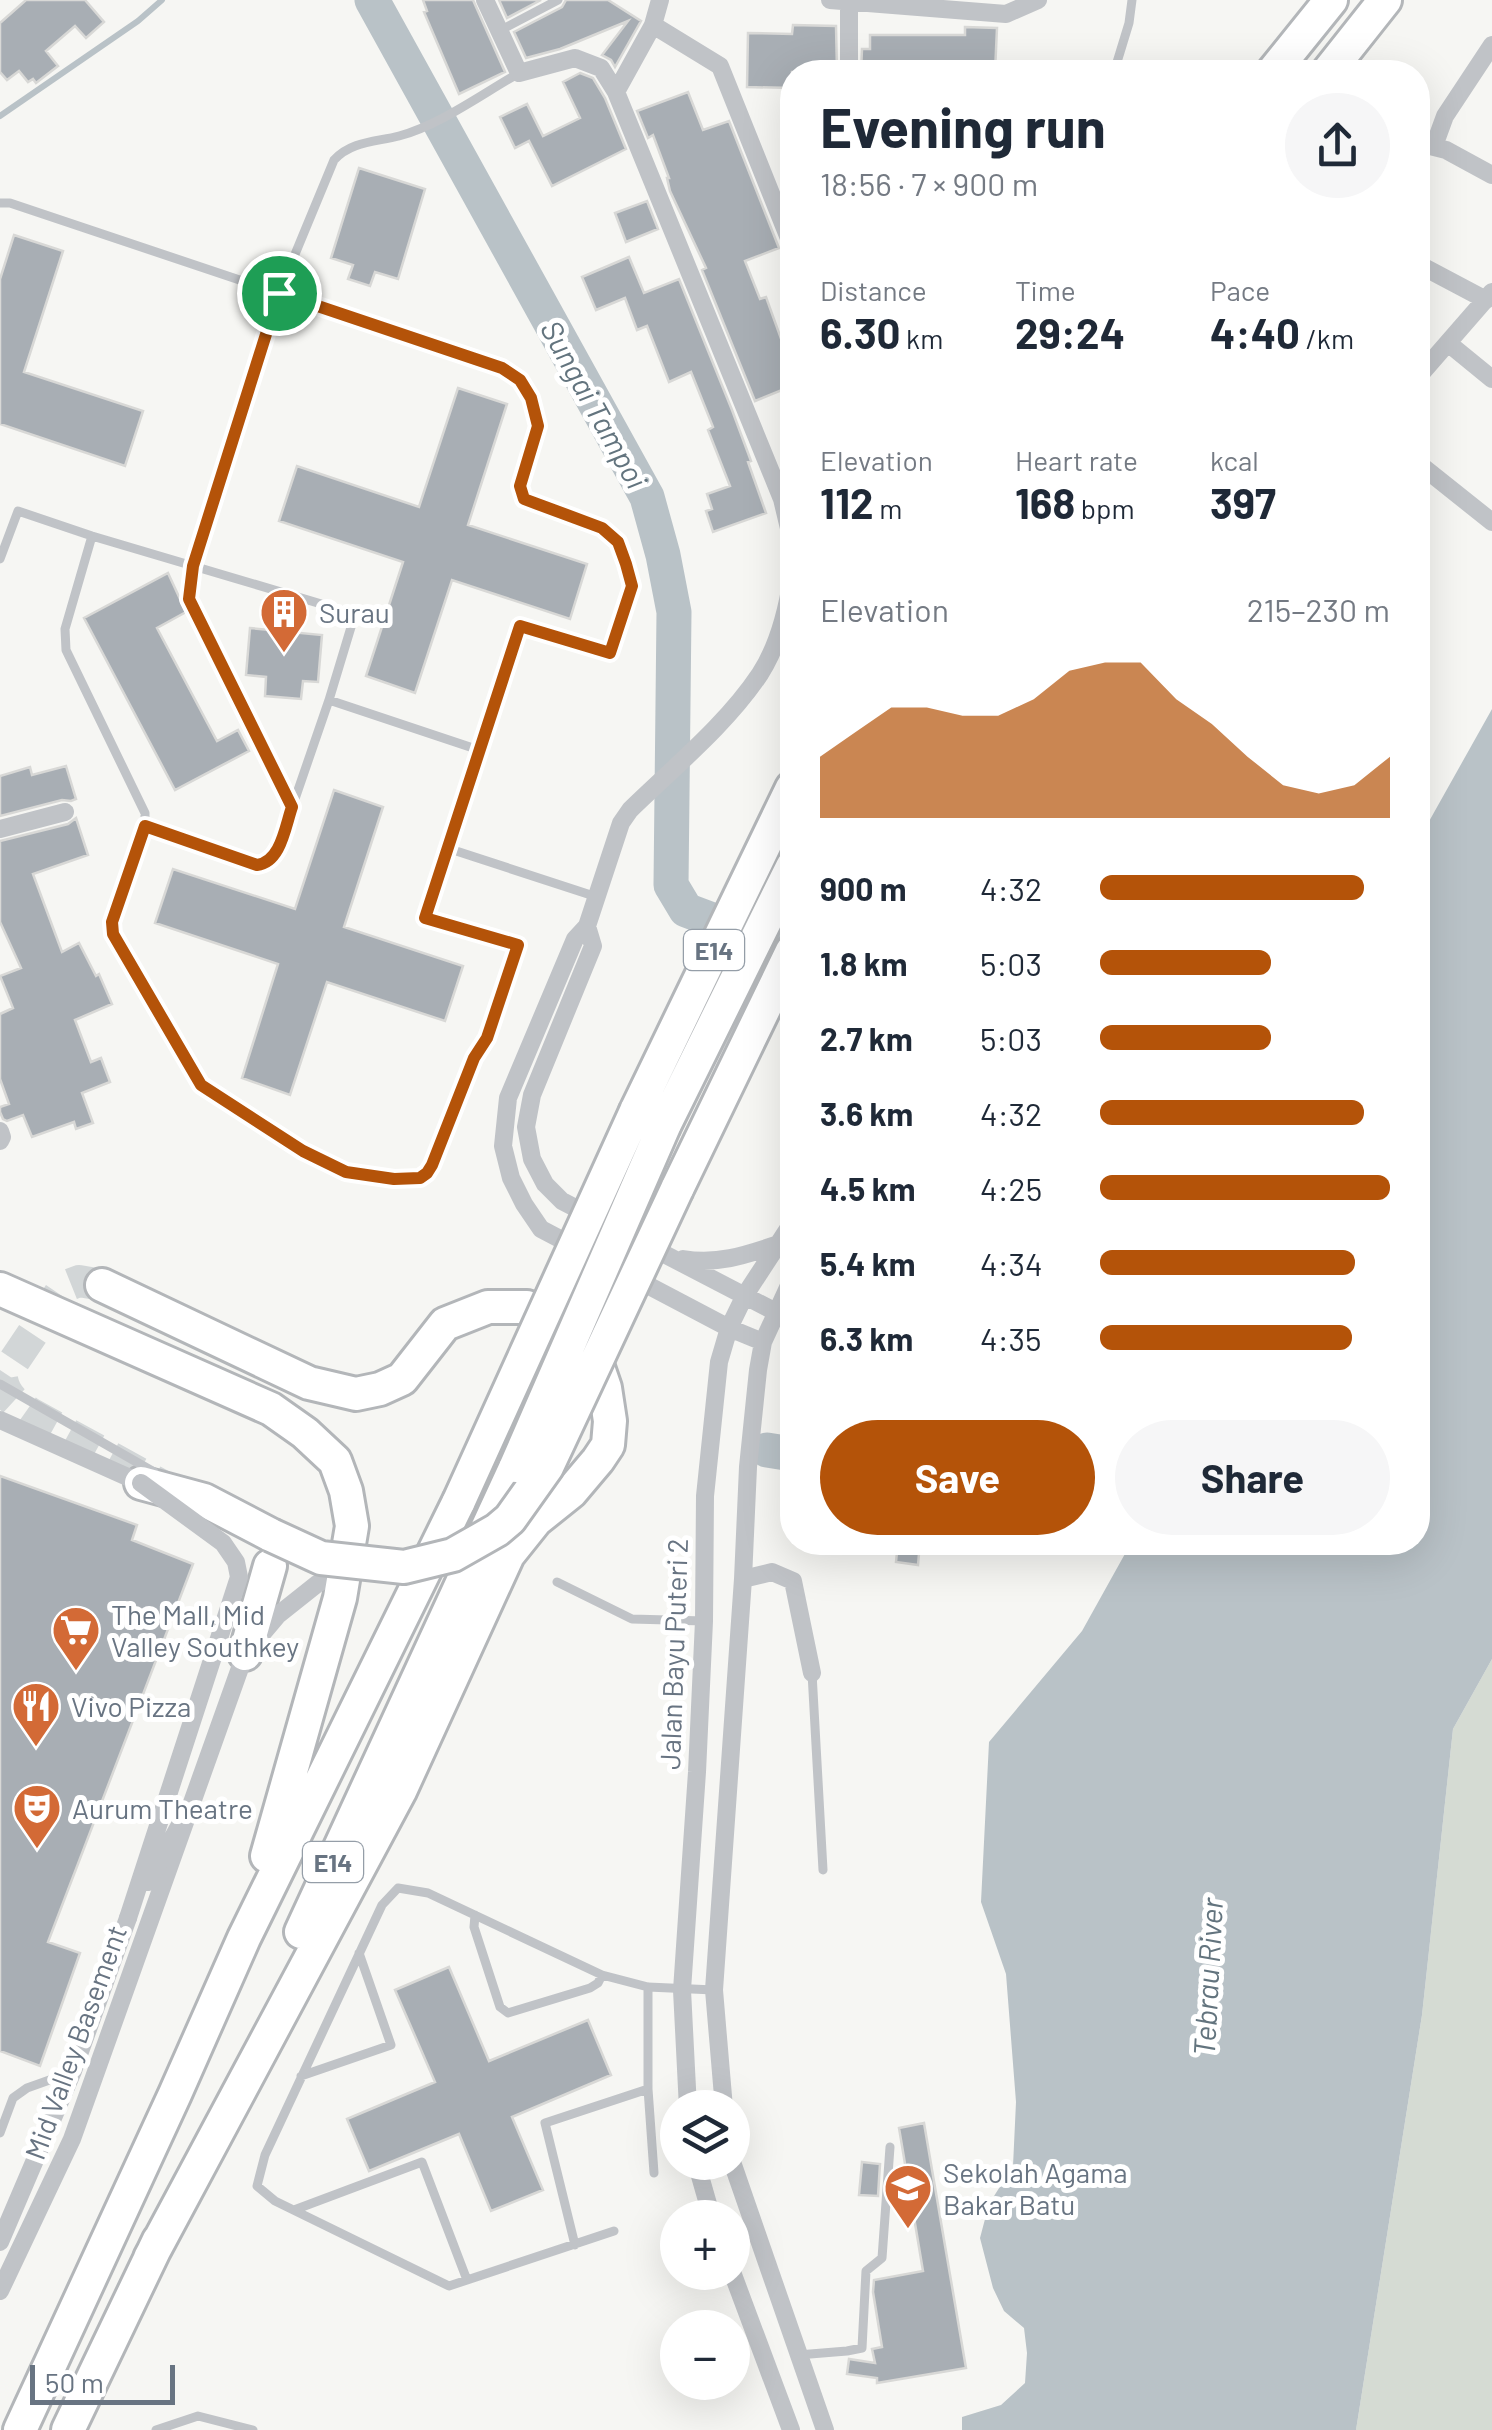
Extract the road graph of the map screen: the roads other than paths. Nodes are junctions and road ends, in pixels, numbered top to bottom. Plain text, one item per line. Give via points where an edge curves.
1 (485, 0) edge
2 (558, 0) edge
3 (660, 0) edge
4 (830, 0) edge
5 (850, 0) edge
6 (1038, 0) edge
7 (1132, 0) edge
8 (1331, 0) edge
9 (1385, 0) edge
10 (653, 25) junction
11 (499, 31) junction
12 (1492, 45) edge
13 (848, 60) edge
14 (1118, 60) edge
15 (1282, 60) edge
16 (1338, 60) edge
17 (519, 73) junction
18 (616, 92) junction
19 (1430, 138) edge
20 (1430, 146) edge
21 (1492, 175) edge
22 (0, 203) edge
23 (780, 216) edge
24 (1430, 269) edge
25 (279, 293) junction
26 (1489, 296) edge
27 (1448, 343) junction
28 (1430, 364) edge
29 (1492, 379) edge
30 (1430, 473) edge
31 (780, 497) edge
32 (1492, 522) edge
33 (92, 536) junction
34 (0, 559) edge
35 (193, 566) junction
36 (780, 628) edge
37 (328, 700) junction
38 (479, 750) junction
39 (292, 807) junction
40 (65, 812) dead end
41 (780, 813) edge
42 (145, 826) junction
43 (0, 829) edge
44 (447, 848) junction
45 (780, 890) edge
46 (597, 897) junction
47 (588, 926) junction
48 (780, 976) edge
49 (0, 1132) edge
50 (0, 1141) edge
51 (779, 1244) joint
52 (664, 1256) junction
53 (102, 1286) tunnel mouth
54 (0, 1288) edge
55 (745, 1295) junction
56 (780, 1304) edge
57 (776, 1312) junction
58 (730, 1328) junction
59 (763, 1342) junction
60 (0, 1384) edge
61 (0, 1420) edge
62 (141, 1484) junction
63 (204, 1500) junction
64 (271, 1550) junction
65 (345, 1568) junction
66 (743, 1579) junction
67 (557, 1582) dead end
68 (704, 1620) junction
69 (245, 1654) junction
70 (812, 1673) joint
71 (190, 1807) junction
72 (823, 1870) dead end
73 (475, 1915) junction
74 (128, 1918) junction
75 (244, 1938) junction
76 (359, 1954) junction
77 (602, 1975) junction
78 (648, 1987) junction
79 (682, 1990) junction
80 (714, 1990) junction
81 (73, 2072) junction
82 (302, 2076) junction
83 (648, 2089) junction
84 (687, 2090) edge
85 (722, 2090) edge
86 (0, 2134) edge
87 (890, 2146) dead end
88 (654, 2172) dead end
89 (738, 2180) edge
90 (294, 2210) junction
91 (5, 2213) edge
92 (614, 2231) dead end
93 (0, 2242) edge
94 (575, 2244) junction
95 (150, 2258) junction
96 (467, 2280) junction
97 (739, 2290) edge
98 (0, 2291) edge
99 (798, 2356) junction
100 (236, 2428) edge
101 (20, 2430) edge
102 (68, 2430) edge
103 (156, 2430) edge
104 (254, 2430) edge
105 (791, 2430) edge
106 (825, 2430) edge

1 - 11 street
2 - 11 lane
3 - 10 street
4 - 5 street
5 - 6 street via 1006,14
5 - 13 street
7 - 14 lane
8 - 15 highway
9 - 16 highway
10 - 18 street
10 - 23 street via 720,66
11 - 17 street
12 - 19 street
17 - 18 street via 575,58 601,68
17 - 25 lane via 402,136 342,150
18 - 31 street
20 - 21 street
22 - 25 lane
24 - 26 street
25 - 35 lane
25 - 38 lane via 502,368 520,380 538,426 520,486 524,499 602,528 618,542 632,586 610,653 520,626
26 - 27 street
27 - 28 street
27 - 29 street
30 - 32 street
33 - 34 lane via 18,511
33 - 35 lane
33 - 42 lane via 64,629 66,650 145,813
35 - 37 lane via 354,614
35 - 39 lane via 189,599
36 - 46 street via 762,672 738,702 621,823
37 - 38 lane
37 - 39 lane
38 - 44 lane
39 - 42 lane via 275,857 266,864
40 - 43 street
41 - 75 highway, E14, bridge via 459,1501
42 - 44 lane via 113,934 201,1085 346,1172 394,1179 420,1178 432,1165 518,945 425,918
44 - 46 lane
45 - 95 highway, E14, bridge via 664,1126 516,1466
46 - 47 street
47 - 52 street via 593,946 532,1095 526,1127 532,1160 562,1201
47 - 58 street via 575,940 508,1098 503,1146 511,1178 541,1229
48 - 64 highway, bridge via 547,1467 510,1519 452,1556 404,1568
49 - 50 street
51 - 52 street via 724,1261
51 - 55 street, Jalan Bayu Puteri 2
52 - 55 street
53 - 95 highway via 308,1383 356,1394 402,1379 445,1324 488,1307 526,1306 564,1321 592,1350 610,1421 598,1460 508,1555 400,1791
54 - 65 highway via 270,1409 305,1433 335,1461 346,1490 352,1526
55 - 57 street
55 - 58 street, Jalan Bayu Puteri 2
56 - 57 street
57 - 59 street
58 - 59 street
58 - 68 street, Jalan Bayu Puteri 2 via 719,1362 705,1496
59 - 66 street
60 - 63 lane
61 - 62 street
62 - 63 highway
62 - 74 street, bridge via 223,1543 239,1577
63 - 64 highway
64 - 69 highway
65 - 69 street via 278,1615
65 - 75 highway
66 - 70 street via 772,1572 793,1581
66 - 80 street
67 - 68 lane via 632,1619
68 - 79 street, Jalan Bayu Puteri 2
69 - 71 street
70 - 72 lane
71 - 74 street, bridge
71 - 98 street, Mid Valley Basement via 72,2139
73 - 76 lane via 428,1893 398,1888 382,1905
73 - 77 lane
73 - 77 lane via 500,2007 508,2013 590,1988
74 - 81 street
75 - 101 highway, E14
76 - 82 lane
76 - 82 lane via 391,2045
77 - 78 lane
78 - 79 lane
78 - 83 lane
79 - 80 lane
79 - 84 street, Jalan Bayu Puteri 2
80 - 85 street
81 - 86 lane via 14,2098
81 - 91 street
82 - 90 lane via 264,2155 257,2186
83 - 88 lane
83 - 94 lane via 544,2123
87 - 99 lane via 882,2258 866,2270 862,2348
89 - 99 street
90 - 96 lane via 449,2286
90 - 96 lane via 422,2162
91 - 93 street
92 - 94 lane
94 - 96 lane
95 - 102 highway, E14
97 - 105 street
99 - 106 street
100 - 103 lane via 198,2416
100 - 104 lane

